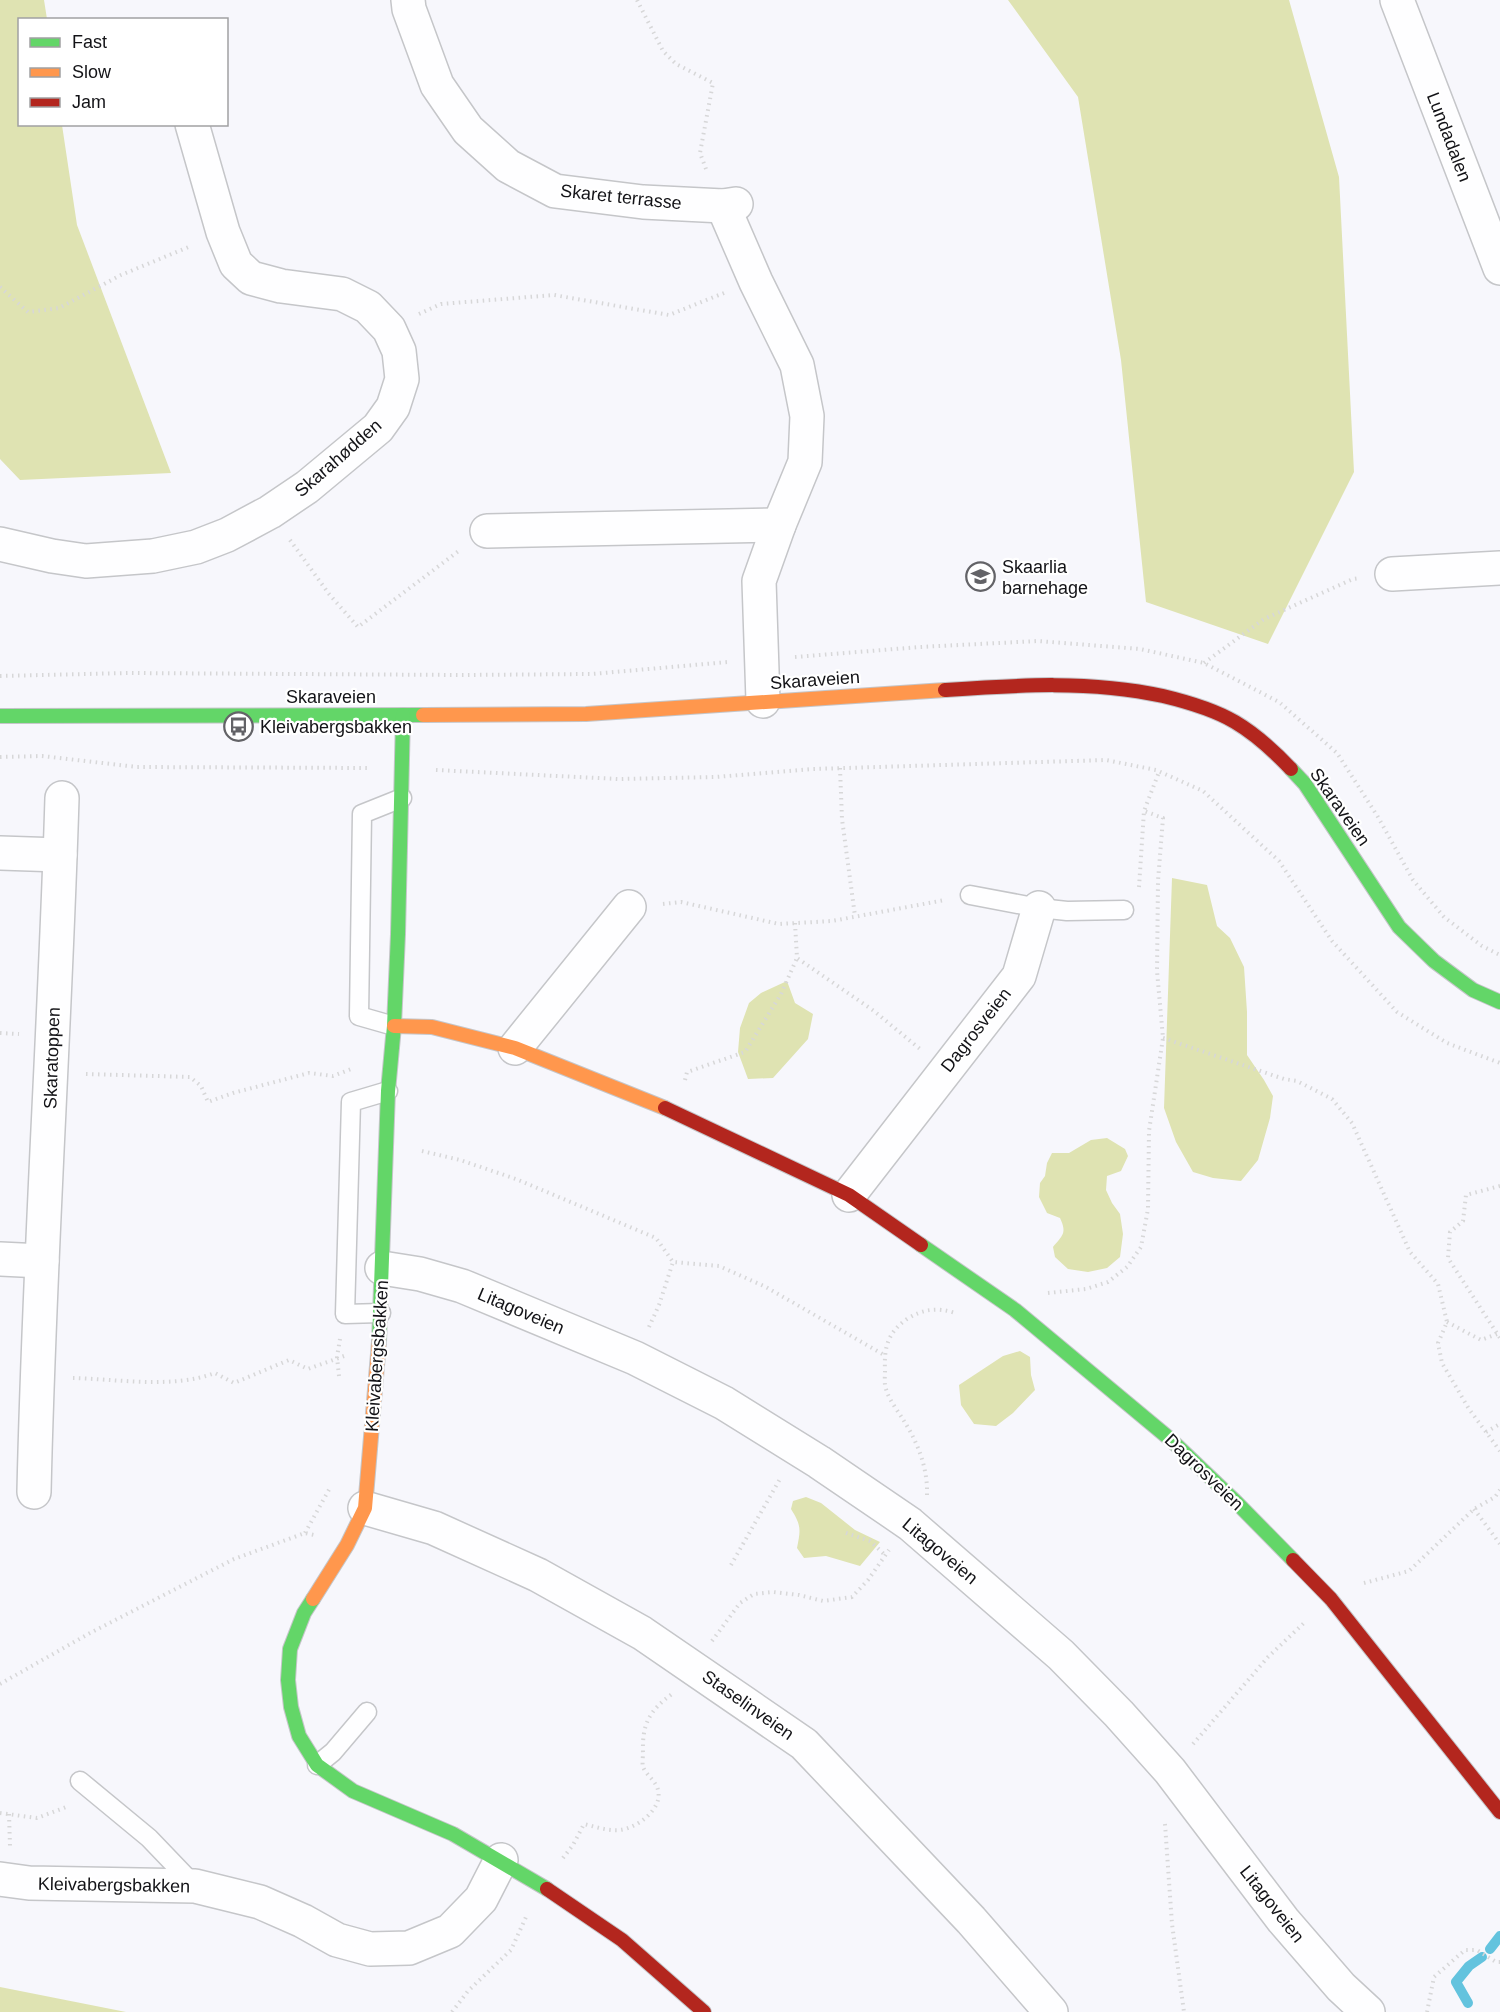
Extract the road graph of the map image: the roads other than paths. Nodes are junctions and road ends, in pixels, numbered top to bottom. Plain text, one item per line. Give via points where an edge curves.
1 (408, 0) edge
2 (1400, 2) edge
3 (193, 126) edge
4 (1500, 268) edge
5 (779, 525) junction
6 (487, 531) road end
7 (0, 544) edge
8 (1500, 568) edge
9 (1392, 574) road end
10 (763, 701) junction
11 (403, 715) junction
12 (0, 716) edge
13 (62, 798) dead end
14 (402, 798) junction
15 (0, 853) edge
16 (60, 855) junction
17 (970, 895) road end
18 (629, 907) road end
19 (1039, 908) junction
20 (1124, 910) dead end
21 (1500, 1002) edge
22 (394, 1026) junction
23 (515, 1048) junction
24 (388, 1091) junction
25 (849, 1195) junction
26 (0, 1259) edge
27 (42, 1261) junction
28 (382, 1268) junction
29 (381, 1313) junction
30 (34, 1492) dead end
31 (365, 1508) junction
32 (367, 1712) dead end
33 (317, 1765) junction
34 (80, 1781) dead end
35 (1500, 1812) edge
36 (501, 1860) junction
37 (5, 1866) edge
38 (195, 1886) junction
39 (704, 2012) edge
40 (1051, 2012) edge
41 (1368, 2012) edge

1 - 5 street, Skaret terrasse via 437,85 468,130 508,166 555,191 643,202 729,205 756,282 797,365 807,416 805,462
2 - 4 street, Lundadalen
3 - 7 street, Skarahødden via 236,264 251,278 342,294 368,307 388,329 399,351 402,379 393,407 378,428 307,488 270,513 196,547 153,556 86,561
5 - 6 street
5 - 10 street, Skaret terrasse via 759,581
8 - 9 street
10 - 11 street, Skaraveien via 586,714
10 - 21 street, Skaraveien via 1033,684 1101,686 1197,704 1235,722 1267,744 1305,784 1399,927 1434,961 1473,990
11 - 12 street, Skaraveien
11 - 14 street, Kleivabergsbakken
13 - 16 street, Skaratoppen
14 - 22 street, Kleivabergsbakken
14 - 22 lane via 362,814 359,1016
15 - 16 street
16 - 27 street, Skaratoppen
17 - 19 lane
18 - 23 street
19 - 20 lane
19 - 25 street, Dagrosveien via 1019,976
22 - 23 street, Dagrosveien via 432,1027
22 - 24 street, Kleivabergsbakken
23 - 25 street, Dagrosveien via 677,1113
24 - 28 street, Kleivabergsbakken
24 - 29 lane via 351,1101 345,1314
25 - 35 street, Dagrosveien via 1015,1310 1170,1439 1323,1591
26 - 27 street
27 - 30 street, Skaratoppen
28 - 29 street, Kleivabergsbakken
28 - 41 street, Litagoveien via 462,1286 635,1358 724,1403 819,1461 910,1524 1061,1655 1119,1714 1170,1771 1283,1920
29 - 31 street, Kleivabergsbakken
31 - 33 street, Kleivabergsbakken via 347,1545 304,1613 290,1649 291,1707 299,1736
31 - 40 street, Staselinveien via 434,1528 538,1575 642,1633 804,1744 971,1920
32 - 33 lane
33 - 36 street, Kleivabergsbakken via 353,1791 453,1834
34 - 38 lane via 149,1838
36 - 38 street, Kleivabergsbakken via 481,1899 450,1931 409,1948 370,1949 337,1940 260,1902
36 - 39 street, Kleivabergsbakken via 622,1940
37 - 38 street, Kleivabergsbakken via 29,1883

